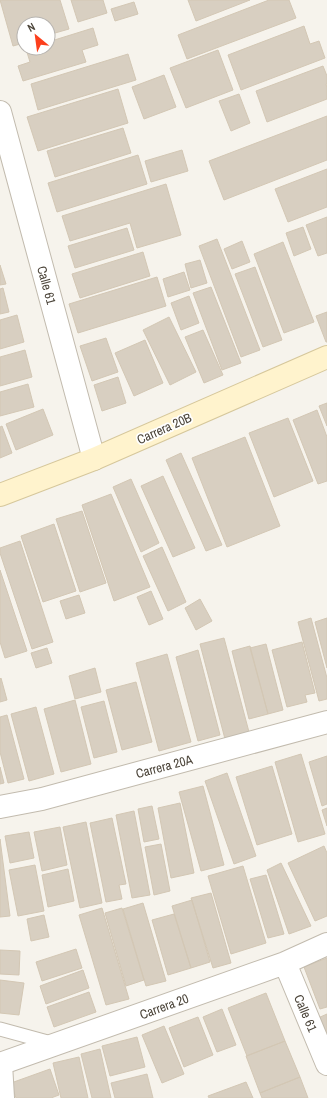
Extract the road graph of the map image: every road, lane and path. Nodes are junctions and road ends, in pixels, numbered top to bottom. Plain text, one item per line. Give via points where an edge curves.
1 (0, 112) edge
2 (327, 357) edge
3 (94, 459) junction
4 (0, 495) edge
5 (327, 722) edge
6 (0, 807) edge
7 (327, 944) edge
8 (285, 963) junction
9 (0, 1029) edge
10 (57, 1044) junction
11 (0, 1064) edge
12 (327, 1064) edge
13 (3, 1098) edge

1 - 3 street, Calle 61
2 - 3 street, Carrera 20B
3 - 4 street, Carrera 20B
5 - 6 street, Carrera 20A via 42,799
7 - 8 street, Carrera 20
8 - 10 street, Carrera 20
8 - 12 street, Calle 61
9 - 10 lane
10 - 11 street, Carrera 20
11 - 13 street

